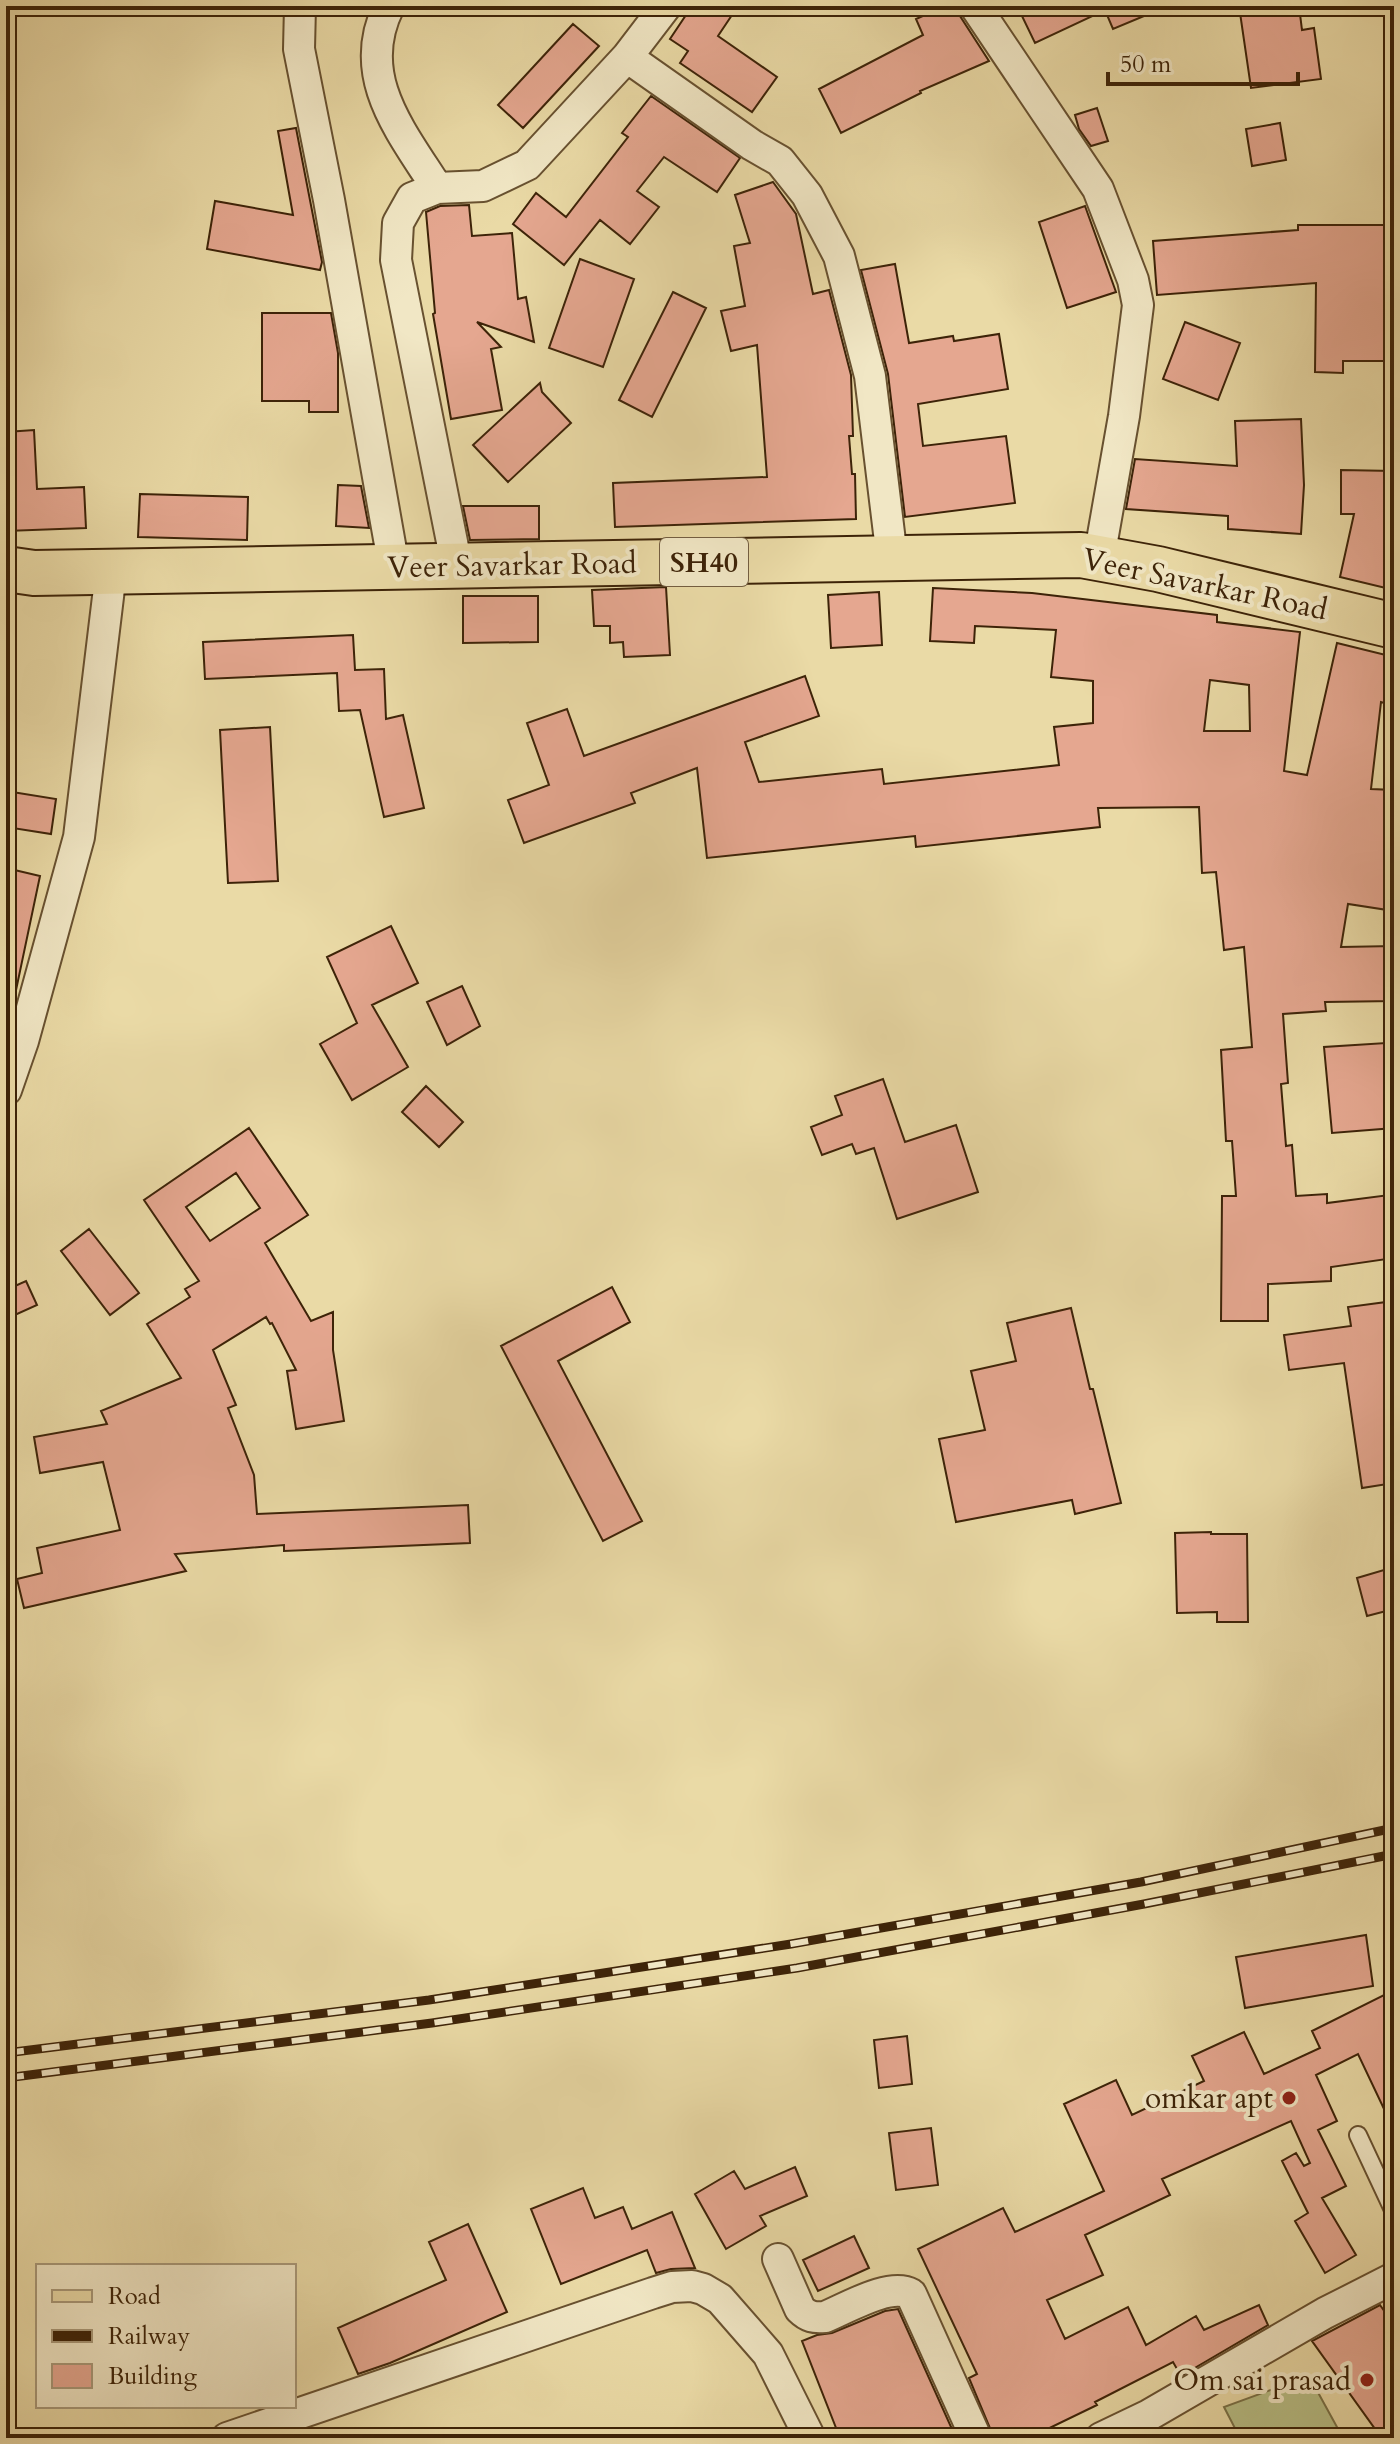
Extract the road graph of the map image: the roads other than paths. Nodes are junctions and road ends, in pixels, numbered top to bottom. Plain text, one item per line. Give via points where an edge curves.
1 (300, 6) edge
2 (389, 6) edge
3 (666, 6) edge
4 (975, 6) edge
5 (627, 57) junction
6 (437, 188) junction
7 (892, 558) junction
8 (1099, 558) junction
9 (394, 567) junction
10 (457, 567) junction
11 (6, 569) edge
12 (111, 572) junction
13 (1394, 626) edge
14 (6, 1090) edge
15 (1358, 2135) dead end
16 (1394, 2212) edge
17 (778, 2259) dead end
18 (1394, 2278) edge
19 (227, 2438) edge
20 (810, 2438) edge
21 (976, 2438) edge
22 (1101, 2438) edge

1 - 9 street via 299,49
2 - 6 street via 379,31 377,76 388,108
3 - 5 street
4 - 8 street via 1098,189 1133,280 1138,305
5 - 6 street via 527,165 483,186
5 - 7 street via 780,161 807,195 839,256 870,376
6 - 10 street via 412,198 398,223 396,260
7 - 8 main road, Veer Savarkar Road / SH40
7 - 10 main road, Veer Savarkar Road / SH40
8 - 13 main road, Veer Savarkar Road / SH40
9 - 10 main road, Veer Savarkar Road / SH40
9 - 12 main road, Veer Savarkar Road / SH40
11 - 12 main road, Veer Savarkar Road / SH40
12 - 14 street via 79,837
15 - 16 lane
17 - 21 street via 800,2309 814,2318 890,2290 911,2294
18 - 22 street
19 - 20 street via 653,2293 692,2286 720,2299 768,2354

